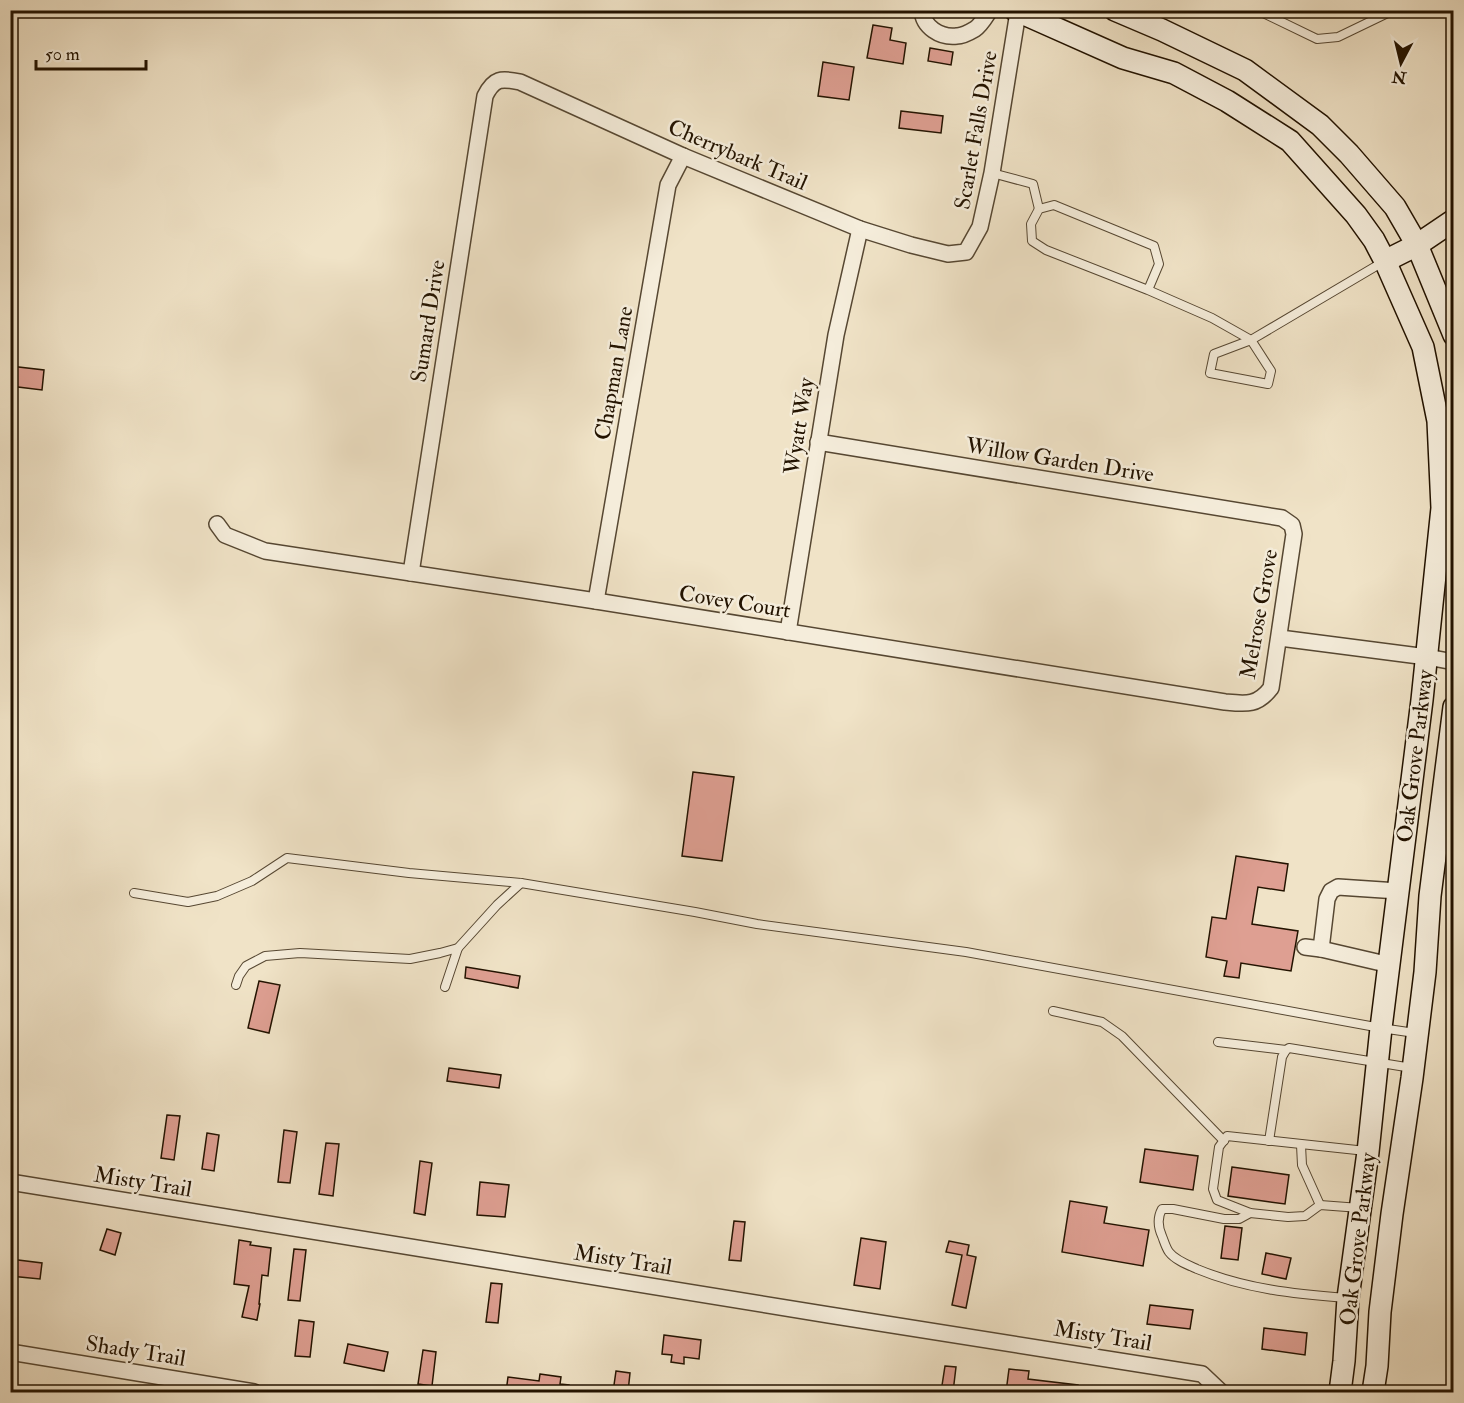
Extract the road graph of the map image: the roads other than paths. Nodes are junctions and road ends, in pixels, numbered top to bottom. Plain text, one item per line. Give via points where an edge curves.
1 (922, 10) edge
2 (990, 10) edge
3 (1115, 10) edge
4 (1257, 10) edge
5 (1394, 10) edge
6 (1017, 11) edge
7 (498, 81) joint
8 (683, 156) junction
9 (992, 173) junction
10 (1039, 209) junction
11 (1454, 220) edge
12 (860, 229) junction
13 (1417, 246) junction
14 (966, 252) joint
15 (1385, 261) junction
16 (1148, 290) junction
17 (1454, 335) edge
18 (1251, 340) junction
19 (818, 442) junction
20 (217, 524) dead end
21 (1292, 525) joint
22 (411, 573) junction
23 (596, 601) junction
24 (788, 632) junction
25 (1280, 638) junction
26 (1427, 657) junction
27 (1454, 662) edge
28 (1254, 703) joint
29 (1454, 707) edge
30 (521, 884) junction
31 (1398, 891) junction
32 (134, 893) dead end
33 (1305, 947) dead end
34 (458, 948) junction
35 (1321, 949) junction
36 (1390, 965) junction
37 (236, 985) dead end
38 (445, 987) dead end
39 (1053, 1011) dead end
40 (1381, 1028) junction
41 (1418, 1033) junction
42 (1218, 1042) dead end
43 (1286, 1050) junction
44 (1377, 1063) junction
45 (1414, 1068) junction
46 (1224, 1141) junction
47 (1269, 1141) junction
48 (1302, 1145) junction
49 (1368, 1152) junction
50 (10, 1182) edge
51 (1320, 1205) junction
52 (1360, 1208) junction
53 (1250, 1213) junction
54 (1348, 1298) junction
55 (10, 1352) edge
56 (254, 1392) edge
57 (1221, 1392) edge
58 (1340, 1392) edge
59 (1373, 1392) edge

1 - 2 street via 927,26 943,35 957,36 977,28
3 - 13 main road via 1245,70 1320,125 1395,207
4 - 5 lane via 1317,39 1338,37
6 - 9 street, Scarlet Falls Drive
6 - 15 main road, Oak Grove Parkway via 1124,58 1174,73 1290,141 1356,215
7 - 8 street, Cherrybark Trail via 520,82
7 - 22 street, Sumard Drive via 485,96
8 - 12 street, Cherrybark Trail
8 - 23 street, Chapman Lane via 669,185
9 - 10 lane via 1033,184
9 - 14 street, Scarlet Falls Drive via 980,227
10 - 16 lane via 1031,224 1032,241
10 - 16 lane via 1054,205 1154,246 1159,264
11 - 13 main road
12 - 14 street, Cherrybark Trail via 948,255
12 - 19 street, Wyatt Way via 836,335
13 - 15 main road
13 - 17 main road
15 - 18 lane
15 - 26 main road, Oak Grove Parkway via 1423,347 1438,421 1442,508
16 - 18 lane
18 - 18 lane via 1214,354 1210,373 1268,384 1271,371
19 - 21 street, Willow Garden Drive via 1261,514 1282,518
19 - 24 street, Wyatt Way
20 - 22 street, Covey Court via 225,535 265,551
21 - 25 street, Melrose Grove
22 - 23 street, Covey Court
23 - 24 street, Covey Court
24 - 28 street, Covey Court via 1225,702
25 - 26 street
25 - 28 street, Melrose Grove via 1271,688
26 - 27 street
26 - 31 main road, Oak Grove Parkway
29 - 41 main road, Oak Grove Parkway via 1430,897
30 - 32 lane via 287,858 252,881 217,896 188,902
30 - 34 lane
30 - 40 lane via 757,924 966,952
31 - 35 street via 1338,887 1331,891
31 - 36 main road, Oak Grove Parkway
33 - 35 street
34 - 37 lane via 410,959 300,953 265,956 246,966
34 - 38 lane
35 - 36 street
36 - 40 main road, Oak Grove Parkway
39 - 46 lane via 1102,1022 1122,1036
40 - 41 lane
40 - 44 main road, Oak Grove Parkway
41 - 45 main road, Oak Grove Parkway
42 - 43 lane
43 - 44 lane
43 - 47 lane
44 - 45 lane
44 - 49 main road, Oak Grove Parkway
45 - 59 main road, Oak Grove Parkway via 1392,1214
46 - 47 lane via 1227,1136
46 - 53 lane via 1219,1147 1213,1189 1217,1200
47 - 48 lane
48 - 49 lane
48 - 51 lane via 1302,1165
49 - 52 main road, Oak Grove Parkway
50 - 57 street, Misty Trail via 1202,1374
51 - 52 lane
51 - 53 lane via 1305,1216
52 - 54 main road, Oak Grove Parkway
53 - 54 lane via 1239,1219 1224,1219 1162,1209 1159,1228 1170,1253 1209,1274 1258,1288
54 - 58 main road, Oak Grove Parkway
55 - 56 street, Shady Trail

